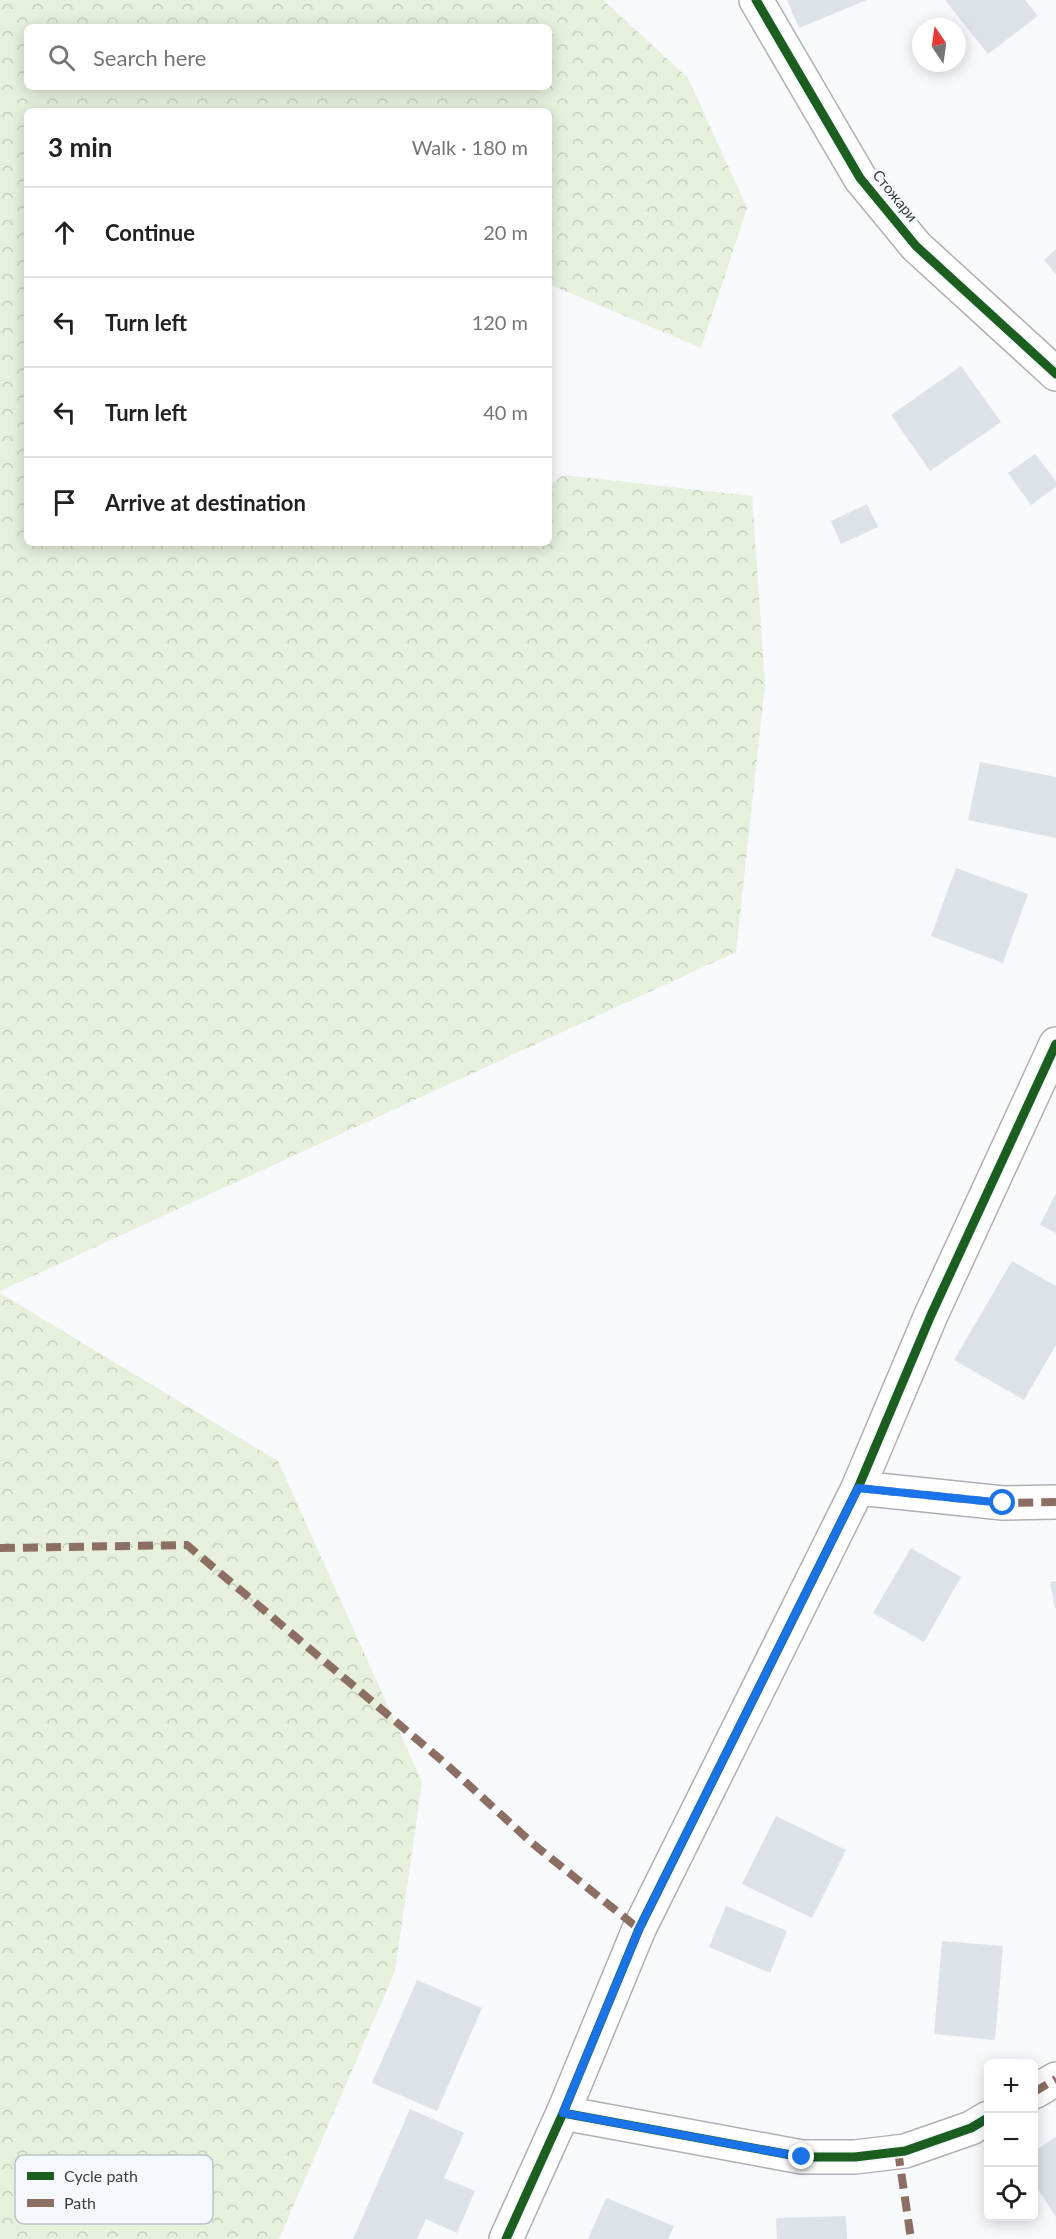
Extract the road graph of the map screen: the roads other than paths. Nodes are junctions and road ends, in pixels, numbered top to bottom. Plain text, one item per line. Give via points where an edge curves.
1 (756, 0) edge
2 (1056, 374) edge
3 (1056, 1044) edge
4 (858, 1488) junction
5 (1056, 1502) edge
6 (1056, 2079) edge
7 (1038, 2090) edge
8 (563, 2113) junction
9 (984, 2120) edge
10 (506, 2239) edge

1 - 2 street, Стожари via 860,178 916,246
3 - 4 street via 931,1315
4 - 5 street via 1003,1503
4 - 8 street via 639,1929
6 - 7 street
8 - 9 street via 802,2157 855,2157 905,2151
8 - 10 street

